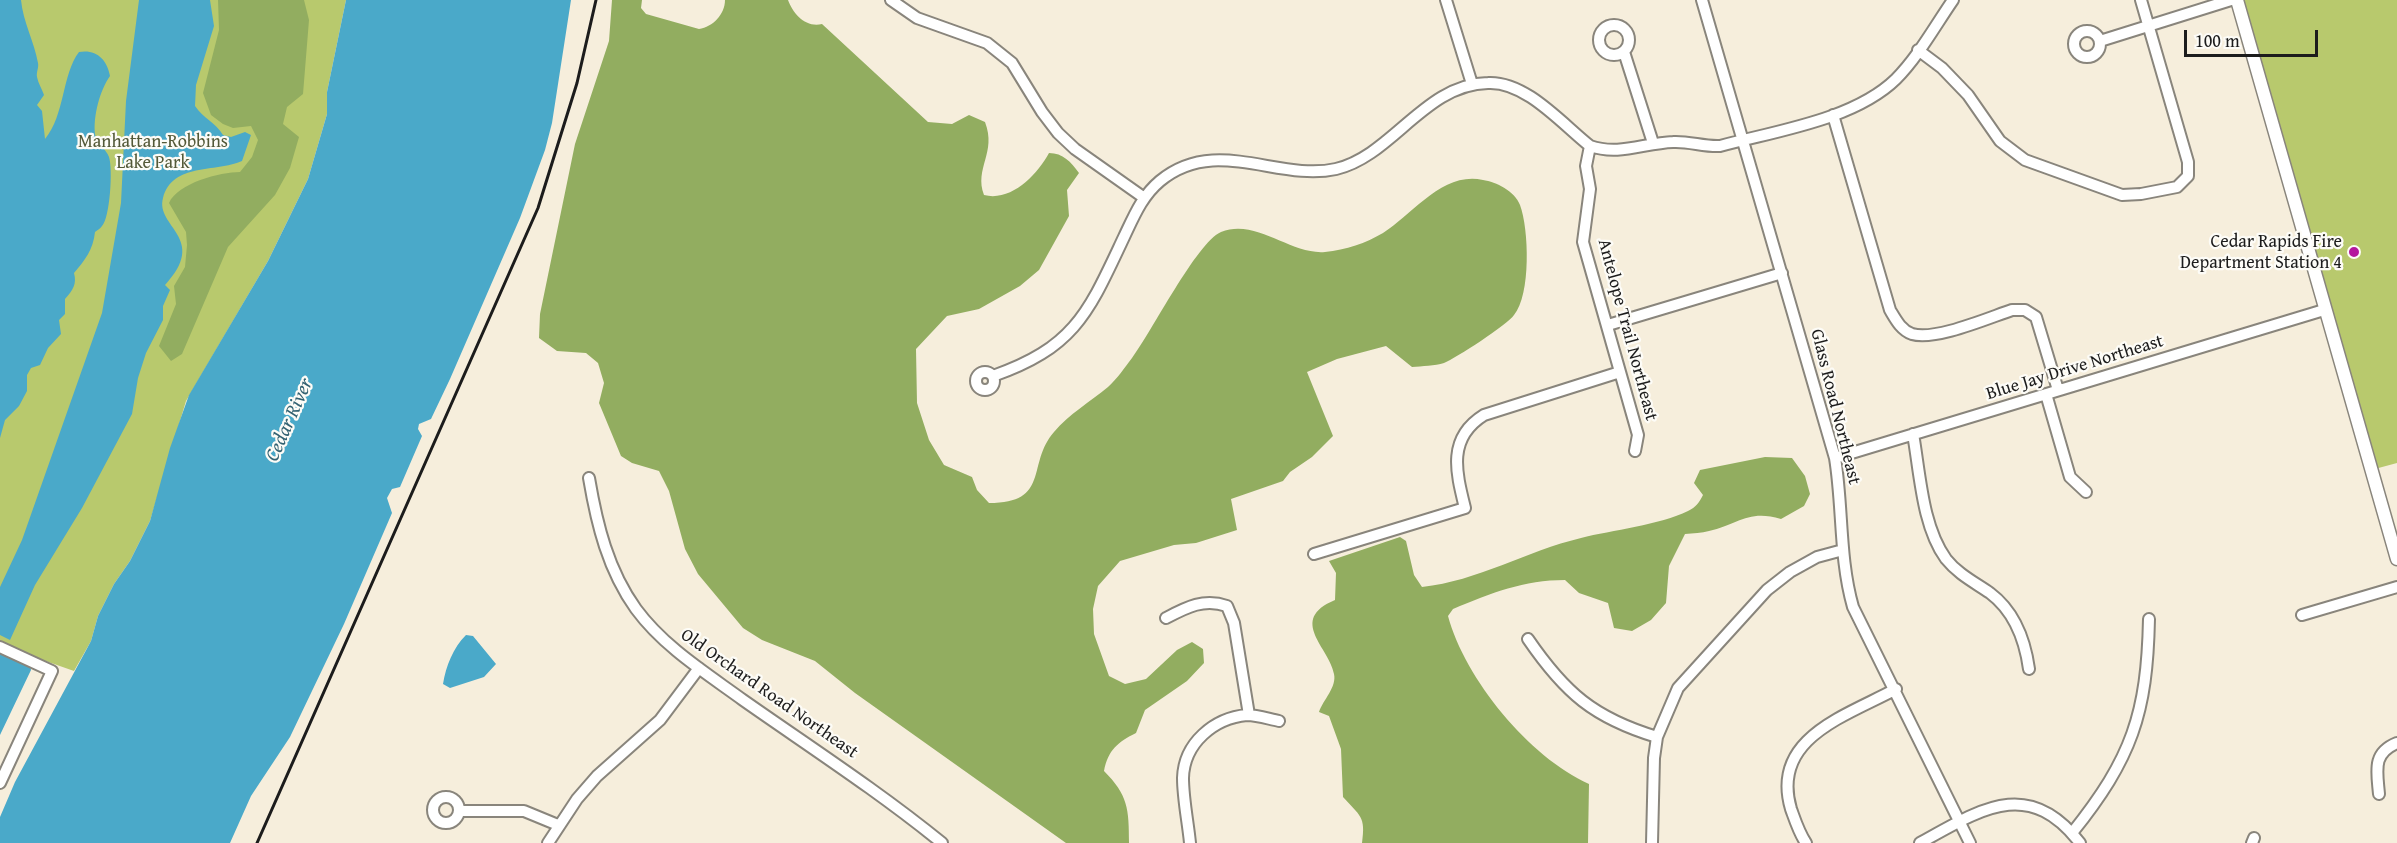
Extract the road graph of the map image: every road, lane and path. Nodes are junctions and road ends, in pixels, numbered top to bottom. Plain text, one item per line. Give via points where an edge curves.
1 (891, 0) edge
2 (1446, 0) edge
3 (1702, 0) edge
4 (1953, 0) edge
5 (2141, 0) edge
6 (2231, 0) edge
7 (2236, 0) edge
8 (2148, 25) junction
9 (2100, 40) dead end
10 (1918, 50) junction
11 (1623, 52) dead end
12 (1472, 84) junction
13 (1833, 115) junction
14 (1743, 140) junction
15 (1653, 143) junction
16 (1590, 146) junction
17 (1143, 197) junction
18 (1782, 273) junction
19 (2325, 310) junction
20 (1608, 325) junction
21 (1620, 372) junction
22 (993, 376) dead end
23 (2058, 390) junction
24 (2046, 394) junction
25 (1913, 434) junction
26 (1635, 452) dead end
27 (1835, 458) junction
28 (589, 478) dead end
29 (2086, 492) dead end
30 (2392, 520) edge
31 (1843, 550) junction
32 (1314, 554) dead end
33 (2397, 559) edge
34 (2397, 586) edge
35 (2302, 615) dead end
36 (1166, 618) dead end
37 (2149, 619) dead end
38 (1528, 639) dead end
39 (0, 647) edge
40 (699, 668) junction
41 (2028, 669) dead end
42 (1896, 689) junction
43 (1249, 715) junction
44 (1280, 721) dead end
45 (1657, 737) junction
46 (2397, 742) edge
47 (0, 783) edge
48 (2379, 794) dead end
49 (459, 811) dead end
50 (1960, 821) junction
51 (558, 825) junction
52 (2072, 833) junction
53 (548, 843) edge
54 (942, 843) edge
55 (1190, 843) edge
56 (1652, 843) edge
57 (1806, 843) edge
58 (1920, 843) edge
59 (1971, 843) edge
60 (2080, 843) edge

1 - 17 street via 917,18 987,43 1012,63 1058,133
2 - 12 street
3 - 14 street, Glass Road Northeast
4 - 10 street
5 - 8 street
6 - 8 street
7 - 19 main road
8 - 9 street
8 - 10 street via 2188,169 2177,187 2141,194 2122,195 2025,160 2000,141 1968,95
10 - 13 street via 1896,79
11 - 15 street
12 - 16 street via 1509,86 1529,96
12 - 17 street via 1433,103 1363,158 1339,168 1315,172 1230,159 1206,162 1162,179
13 - 14 street
13 - 23 street via 1890,310 1900,326 1912,334 1931,335 2012,310 2025,310 2036,317
14 - 15 street via 1702,147
14 - 18 street, Glass Road Northeast
15 - 16 street via 1613,152
16 - 20 street, Antelope Trail Northeast via 1586,166 1590,189 1583,242
17 - 22 street via 1091,306 1077,325 1037,357
18 - 20 street
18 - 27 street, Glass Road Northeast
19 - 23 street, Blue Jay Drive Northeast
19 - 30 main road
20 - 21 street, Antelope Trail Northeast
21 - 26 street, Antelope Trail Northeast via 1638,435
21 - 32 street via 1484,415 1470,424 1463,433 1456,471 1465,507
23 - 24 street, Blue Jay Drive Northeast
24 - 25 street, Blue Jay Drive Northeast
24 - 29 street via 2070,477
25 - 27 street, Blue Jay Drive Northeast
25 - 41 street via 1934,536 1946,558 1962,575 1992,595 2011,616 2025,643
27 - 31 street, Glass Road Northeast
28 - 40 street, Old Orchard Road Northeast via 604,548 636,609 660,636
30 - 33 main road
31 - 42 street, Glass Road Northeast via 1853,607
31 - 45 street via 1817,557 1767,590 1678,688
34 - 35 street
36 - 43 street via 1211,601 1227,606 1234,623
37 - 52 street via 2148,660 2135,727 2122,763
38 - 45 street via 1548,668 1596,712 1623,727
39 - 47 street via 52,671
40 - 51 street via 660,720 597,776
40 - 54 street, Old Orchard Road Northeast via 843,767
42 - 50 street, Glass Road Northeast
42 - 57 street via 1801,744 1786,783 1794,819
43 - 44 street
43 - 55 street via 1216,725 1201,735 1190,752 1183,776
45 - 56 street
46 - 48 street via 2382,751 2376,761
49 - 51 street via 525,810
50 - 52 street via 2008,803 2026,804 2043,809
50 - 58 street
50 - 59 street, Glass Road Northeast
51 - 53 street
52 - 60 street

